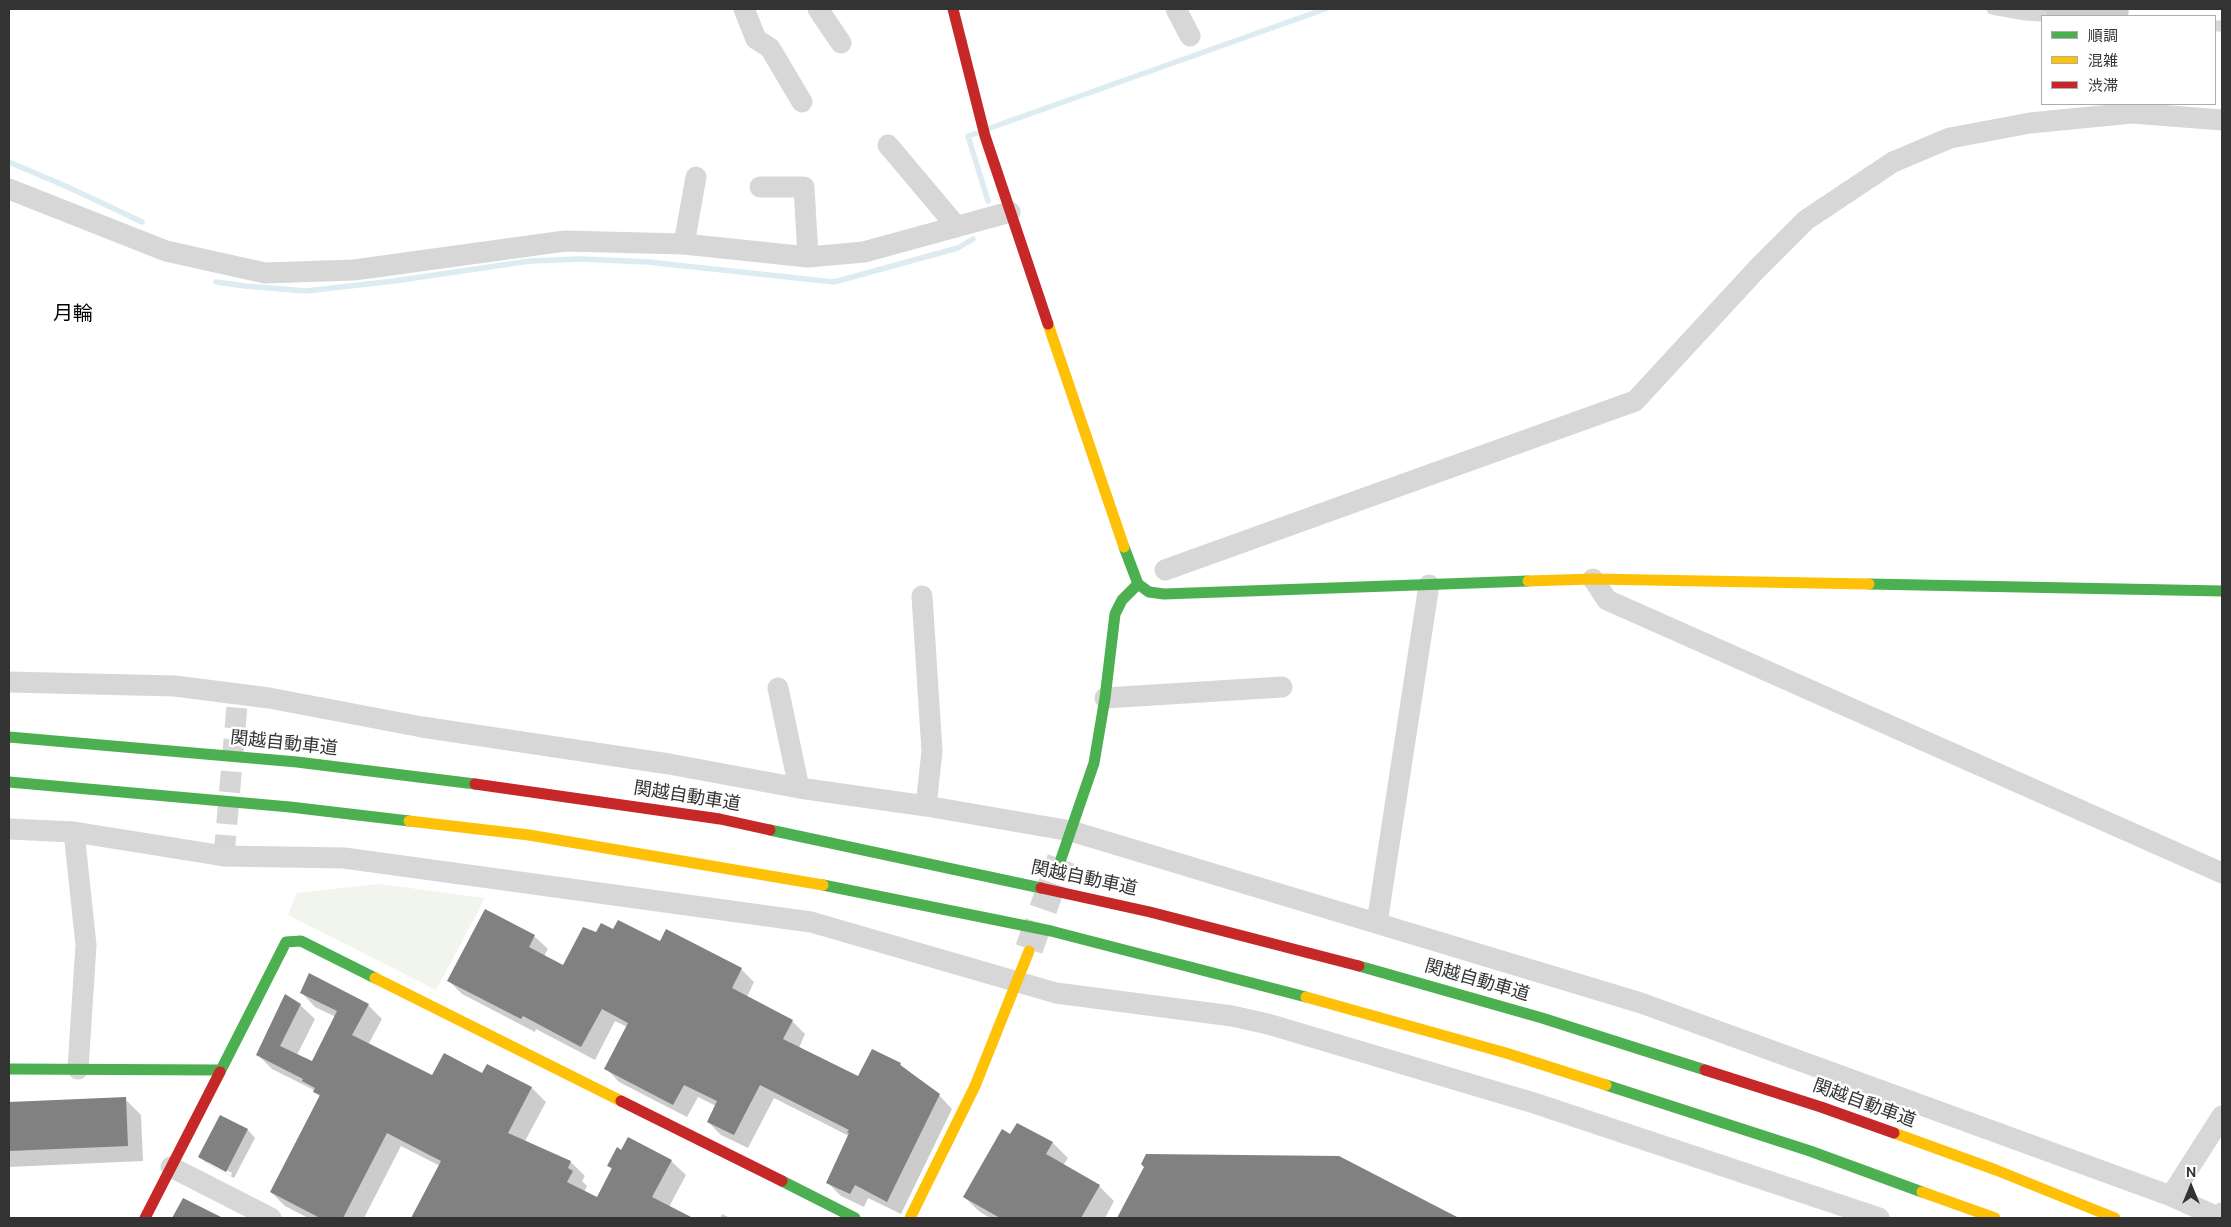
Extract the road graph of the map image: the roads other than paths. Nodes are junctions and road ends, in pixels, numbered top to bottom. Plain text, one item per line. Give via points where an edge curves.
1 (744, 9) edge
2 (818, 9) edge
3 (953, 9) edge
4 (1176, 9) edge
5 (1992, 9) edge
6 (2041, 16) edge
7 (1190, 36) dead end
8 (841, 43) dead end
9 (802, 102) dead end
10 (2222, 120) edge
11 (888, 145) dead end
12 (696, 177) dead end
13 (760, 186) dead end
14 (9, 190) edge
15 (1010, 212) junction
16 (957, 228) junction
17 (684, 244) junction
18 (808, 257) junction
19 (1165, 570) dead end
20 (1593, 579) junction
21 (1138, 584) junction
22 (1429, 585) junction
23 (2222, 591) edge
24 (922, 596) dead end
25 (9, 682) edge
26 (1282, 686) dead end
27 (778, 688) dead end
28 (1105, 698) junction
29 (9, 737) edge
30 (9, 782) edge
31 (799, 788) junction
32 (926, 806) junction
33 (9, 828) edge
34 (1071, 831) junction
35 (74, 832) junction
36 (1061, 859) tunnel mouth
37 (2222, 872) edge
38 (1377, 923) junction
39 (1029, 951) tunnel mouth
40 (1018, 983) junction
41 (78, 1069) junction
42 (9, 1070) edge
43 (220, 1070) junction
44 (2222, 1116) edge
45 (171, 1167) junction
46 (2170, 1196) junction
47 (2222, 1213) edge
48 (145, 1218) edge
49 (271, 1218) edge
50 (855, 1218) edge
51 (910, 1218) edge
52 (1879, 1218) edge
53 (1995, 1218) edge
54 (2115, 1218) edge
55 (2220, 1218) edge

1 - 9 street via 756,40 770,48
2 - 8 street
3 - 15 main road via 981,123
4 - 7 street
5 - 6 lane
10 - 19 street via 2132,113 2030,122 1950,138 1893,162 1806,220 1635,402
11 - 16 street
12 - 17 street
13 - 18 street via 804,187
14 - 17 street via 166,251 265,273 354,270 566,241
15 - 16 street
15 - 21 main road
16 - 18 street via 864,252
17 - 18 street
20 - 22 main road
20 - 23 main road
20 - 37 street via 1607,600
21 - 22 main road via 1149,592 1164,594
21 - 28 main road via 1122,600 1115,614
22 - 38 street
24 - 32 street via 932,751
25 - 31 street via 175,686 269,698 422,727 669,764
26 - 28 street
27 - 31 street
28 - 34 main road via 1094,763
29 - 54 main road, 関越自動車道 via 307,763 534,791 720,819 1150,912 1321,955 1561,1024 1821,1107 1996,1170
30 - 53 main road via 290,807 529,835 855,890 1051,931 1364,1012 1506,1053 1810,1151
31 - 32 street
32 - 34 street
33 - 35 street
34 - 36 main road
34 - 38 street
35 - 40 street via 224,856 344,858 811,922
35 - 41 street via 86,945
38 - 46 street via 1641,1003
39 - 40 main road
40 - 51 main road via 975,1086
40 - 52 street via 1056,993 1232,1016 1268,1024 1534,1103
41 - 42 main road
41 - 43 main road
43 - 45 main road
43 - 50 main road via 286,942 301,941
44 - 46 street
45 - 48 main road
45 - 49 street
46 - 55 street
47 - 55 street, bridge

